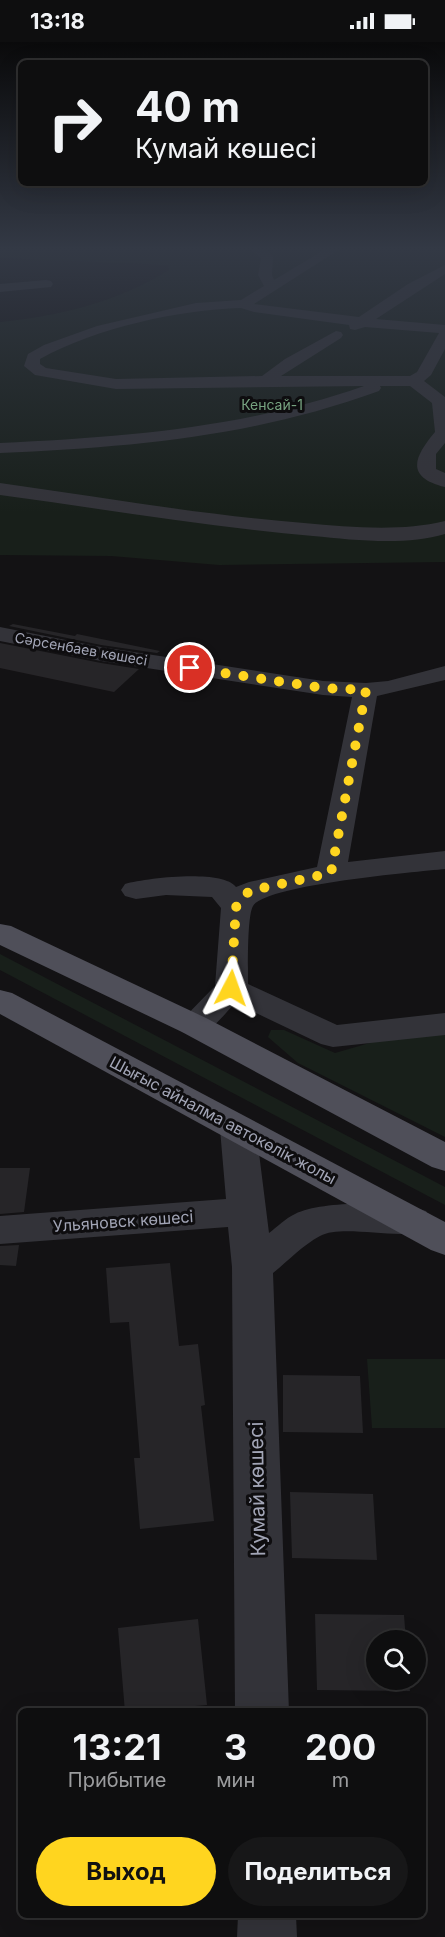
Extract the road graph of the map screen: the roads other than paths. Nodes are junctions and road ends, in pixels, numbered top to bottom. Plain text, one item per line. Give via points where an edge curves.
1 (81, 335) edge
2 (336, 335) edge
3 (445, 335) edge
4 (266, 381) junction
5 (414, 381) junction
6 (389, 382) junction
7 (0, 448) edge
8 (445, 481) edge
9 (0, 489) edge
10 (445, 527) edge
11 (0, 634) edge
12 (445, 673) edge
13 (366, 690) junction
14 (445, 860) edge
15 (331, 873) junction
16 (136, 890) dead end
17 (236, 907) junction
18 (0, 933) edge
19 (231, 988) junction
20 (0, 1000) edge
21 (445, 1024) edge
22 (194, 1025) junction
23 (238, 1129) junction
24 (445, 1158) edge
25 (246, 1212) junction
26 (412, 1221) junction
27 (0, 1230) edge
28 (445, 1240) edge
29 (252, 1267) junction
30 (262, 1708) edge
31 (267, 1918) edge
32 (267, 1937) edge

1 - 4 street via 44,349 33,357 32,366 41,372 116,384
2 - 4 street
3 - 5 street via 423,375
4 - 6 street
5 - 6 street
5 - 8 street via 441,401 444,433 427,453 427,471
6 - 7 street via 327,406 199,434
9 - 10 street via 240,524 360,534 429,532
11 - 13 street, Сәрсенбаев көшесі via 101,654 323,688
12 - 13 street, Сәрсенбаев көшесі
13 - 15 street
14 - 15 street
15 - 17 street via 249,891
16 - 17 street via 166,886 221,888
17 - 19 street
18 - 22 main road
19 - 21 street via 333,1036
19 - 22 street
20 - 23 main road, Шығыс айналма автокөлік жолы
22 - 24 main road
23 - 25 street, Кумай көшесі
23 - 26 main road, Шығыс айналма автокөлік жолы
25 - 27 street, Ульяновск көшесі
25 - 29 street, Кумай көшесі
26 - 28 main road, Шығыс айналма автокөлік жолы
26 - 29 street via 336,1218 309,1224
29 - 30 street, Кумай көшесі
31 - 32 street

